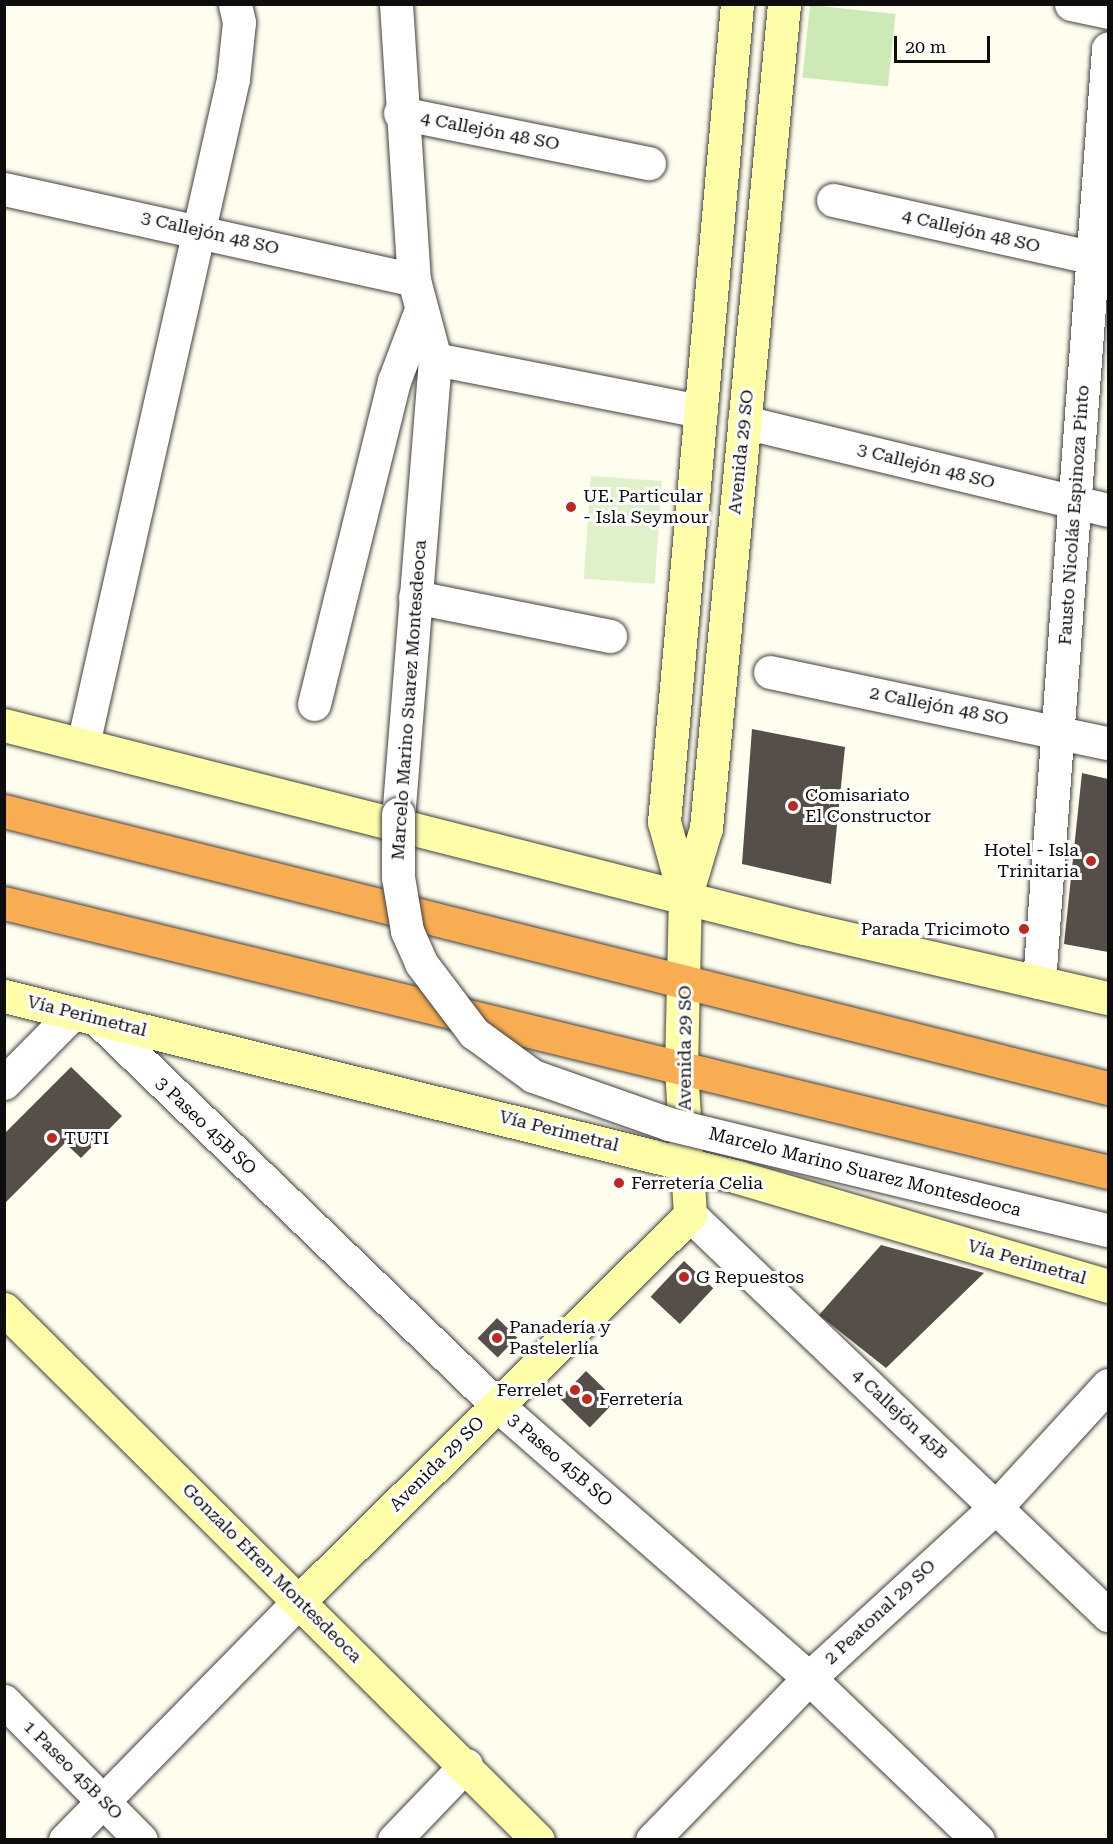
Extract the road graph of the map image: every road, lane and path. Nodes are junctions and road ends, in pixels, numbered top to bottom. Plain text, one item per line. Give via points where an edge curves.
1 (236, 4) edge
2 (396, 4) edge
3 (737, 4) edge
4 (784, 4) edge
5 (1071, 4) edge
6 (1108, 12) edge
7 (1108, 49) edge
8 (400, 113) junction
9 (649, 163) dead end
10 (4, 189) edge
11 (833, 200) dead end
12 (201, 231) junction
13 (1101, 259) edge
14 (414, 280) junction
15 (419, 315) junction
16 (435, 359) junction
17 (701, 411) junction
18 (744, 422) junction
19 (1075, 502) junction
20 (1108, 510) edge
21 (416, 597) junction
22 (610, 636) dead end
23 (770, 672) dead end
24 (314, 704) dead end
25 (4, 725) edge
26 (1058, 730) junction
27 (1108, 743) edge
28 (83, 744) junction
29 (4, 811) edge
30 (685, 898) junction
31 (4, 903) edge
32 (1039, 982) junction
33 (685, 984) junction
34 (4, 996) edge
35 (1108, 998) edge
36 (86, 1016) junction
37 (681, 1069) junction
38 (4, 1083) edge
39 (1108, 1088) edge
40 (688, 1164) junction
41 (1108, 1172) edge
42 (690, 1215) junction
43 (1108, 1230) edge
44 (1108, 1286) edge
45 (4, 1309) edge
46 (1108, 1385) edge
47 (496, 1404) junction
48 (997, 1506) junction
49 (300, 1600) junction
50 (1108, 1616) edge
51 (809, 1678) junction
52 (4, 1701) edge
53 (466, 1765) junction
54 (103, 1801) junction
55 (64, 1839) edge
56 (141, 1839) edge
57 (394, 1839) edge
58 (538, 1839) edge
59 (652, 1839) edge
60 (978, 1839) edge

1 - 12 street via 239,22 233,79
2 - 8 street, Marcelo Marino Suarez Montesdeoca
3 - 17 street, Avenida 29 SO
4 - 18 street, Avenida 29 SO
5 - 6 street
7 - 13 street, Fausto Nicolás Espinoza Pinto
8 - 9 street, 4 Callejón 48 SO
8 - 14 street, Marcelo Marino Suarez Montesdeoca
10 - 12 street, 3 Callejón 48 SO
11 - 13 street, 4 Callejón 48 SO
12 - 14 street, 3 Callejón 48 SO
12 - 28 street
13 - 19 street, Fausto Nicolás Espinoza Pinto
14 - 15 street, Marcelo Marino Suarez Montesdeoca
15 - 16 street, Marcelo Marino Suarez Montesdeoca
15 - 24 street via 394,381
16 - 17 street
16 - 21 street, Marcelo Marino Suarez Montesdeoca
17 - 30 street, Avenida 29 SO via 664,822
18 - 19 street, 3 Callejón 48 SO
18 - 30 street, Avenida 29 SO via 706,828
19 - 20 street, 3 Callejón 48 SO
19 - 26 street, Fausto Nicolás Espinoza Pinto
21 - 22 street
21 - 43 street, Marcelo Marino Suarez Montesdeoca, bridge via 398,814 398,876 407,931 421,963 474,1033 533,1076 669,1124
23 - 26 street, 2 Callejón 48 SO
25 - 28 street
26 - 27 street, 2 Callejón 48 SO
26 - 32 street, Fausto Nicolás Espinoza Pinto
28 - 30 street
29 - 33 highway
30 - 32 street
30 - 33 street, Avenida 29 SO
31 - 37 highway
32 - 35 street
33 - 37 street, Avenida 29 SO
33 - 39 highway
34 - 36 street, Vía Perimetral
36 - 38 street
36 - 40 street, Vía Perimetral
36 - 47 street, 3 Paseo 45B SO
37 - 40 street, Avenida 29 SO
37 - 41 highway
40 - 42 street, Avenida 29 SO
40 - 44 street, Vía Perimetral
42 - 47 street, Avenida 29 SO
42 - 48 street, 4 Callejón 45B
45 - 49 street, Gonzalo Efren Montesdeoca
46 - 48 street, 2 Peatonal 29 SO
47 - 49 street, Avenida 29 SO
47 - 51 street, 3 Paseo 45B SO
48 - 50 street, 4 Callejón 45B
48 - 51 street, 2 Peatonal 29 SO
49 - 53 street, Gonzalo Efren Montesdeoca
49 - 54 street, Avenida 29 SO
51 - 59 street, 2 Peatonal 29 SO
51 - 60 street, 3 Paseo 45B SO
52 - 54 street, 1 Paseo 45B SO
53 - 57 street
53 - 58 street, Gonzalo Efren Montesdeoca
54 - 55 street, Avenida 29 SO
54 - 56 street, 1 Paseo 45B SO

